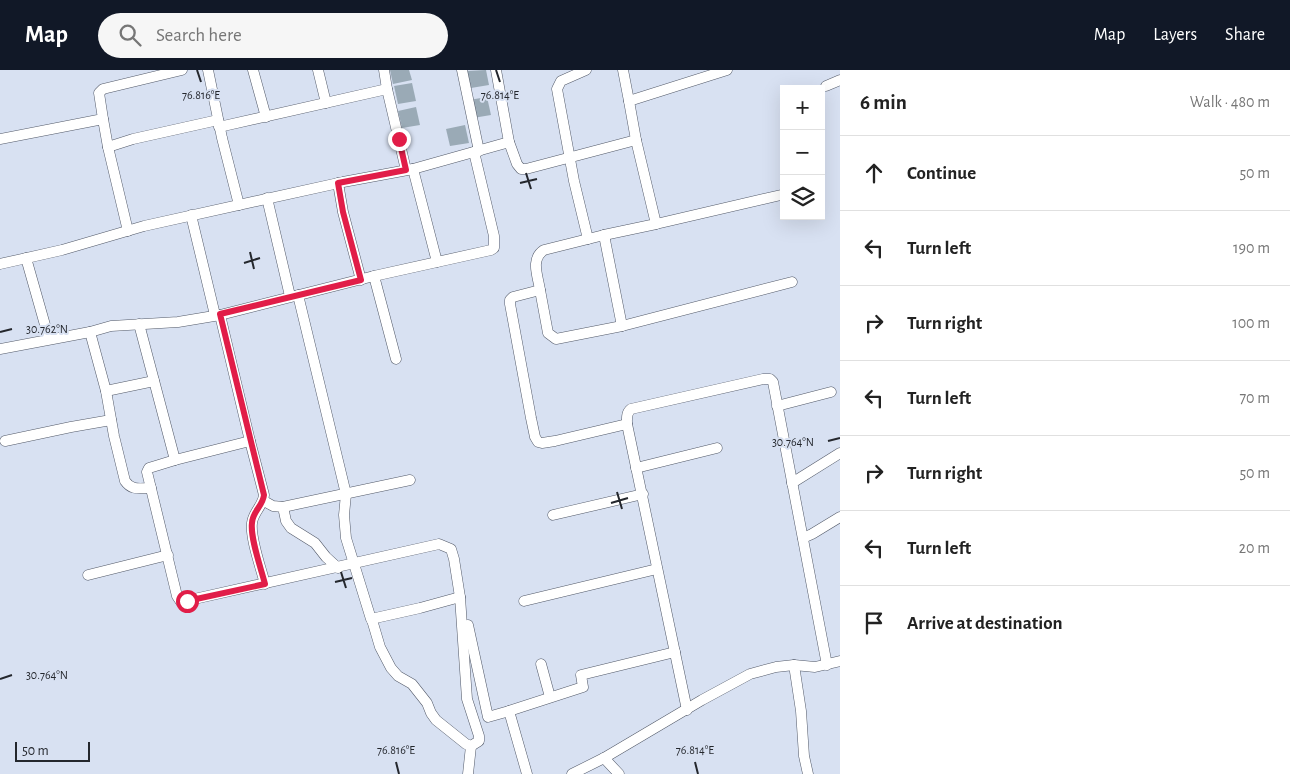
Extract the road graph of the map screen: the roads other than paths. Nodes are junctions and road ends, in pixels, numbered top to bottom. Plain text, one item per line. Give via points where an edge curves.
1 (182, 70) edge
2 (208, 70) edge
3 (254, 70) edge
4 (318, 70) edge
5 (384, 70) edge
6 (462, 70) edge
7 (496, 70) edge
8 (586, 70) edge
9 (623, 70) edge
10 (727, 70) edge
11 (840, 80) edge
12 (826, 86) dead end
13 (387, 90) junction
14 (629, 101) junction
15 (326, 103) junction
16 (266, 117) junction
17 (103, 119) junction
18 (219, 124) junction
19 (0, 139) edge
20 (636, 140) junction
21 (509, 142) junction
22 (108, 147) junction
23 (477, 151) junction
24 (569, 156) junction
25 (410, 169) junction
26 (338, 183) junction
27 (780, 195) edge
28 (267, 198) junction
29 (238, 205) junction
30 (191, 215) junction
31 (656, 224) junction
32 (128, 231) junction
33 (604, 236) junction
34 (588, 238) junction
35 (26, 258) junction
36 (437, 262) junction
37 (0, 264) edge
38 (374, 276) junction
39 (361, 280) junction
40 (792, 282) dead end
41 (540, 290) junction
42 (294, 295) junction
43 (218, 315) junction
44 (139, 324) junction
45 (622, 326) junction
46 (90, 332) junction
47 (49, 339) junction
48 (0, 349) edge
49 (396, 359) dead end
50 (154, 381) junction
51 (106, 391) junction
52 (831, 392) dead end
53 (777, 406) junction
54 (111, 420) junction
55 (627, 424) junction
56 (250, 440) junction
57 (5, 441) dead end
58 (717, 448) dead end
59 (840, 453) edge
60 (175, 460) junction
61 (636, 468) junction
62 (410, 480) dead end
63 (792, 483) junction
64 (151, 488) junction
65 (346, 494) junction
66 (643, 494) junction
67 (264, 501) junction
68 (283, 506) junction
69 (553, 515) dead end
70 (840, 517) edge
71 (802, 538) junction
72 (168, 555) junction
73 (354, 564) junction
74 (338, 568) junction
75 (657, 569) junction
76 (88, 575) dead end
77 (265, 584) junction
78 (460, 597) junction
79 (524, 601) dead end
80 (462, 616) junction
81 (372, 620) junction
82 (675, 652) junction
83 (840, 661) edge
84 (541, 664) dead end
85 (794, 665) junction
86 (827, 665) junction
87 (550, 697) junction
88 (687, 710) junction
89 (509, 711) junction
90 (470, 746) junction
91 (604, 758) junction
92 (468, 774) edge
93 (527, 774) edge
94 (572, 774) edge
95 (619, 774) edge
96 (808, 774) edge

1 - 17 street via 103,89 99,93
2 - 18 street
3 - 16 street
4 - 15 street
5 - 13 street
6 - 23 street
7 - 21 street
8 - 24 street via 562,81 557,89
9 - 14 street
10 - 14 street
11 - 12 street
13 - 15 street
13 - 25 street
14 - 20 street
15 - 16 street
16 - 18 street
17 - 19 street
17 - 22 street
18 - 22 street via 133,139
18 - 29 street
20 - 24 street
20 - 31 street
21 - 23 street
21 - 24 street via 522,169
22 - 32 street
23 - 25 street
23 - 36 street via 494,248
24 - 34 street
25 - 26 street
25 - 36 street
26 - 28 street
26 - 39 street
27 - 31 street
28 - 29 street
28 - 42 street
29 - 30 street
30 - 32 street
30 - 43 street
31 - 33 street
32 - 35 street
33 - 34 street
33 - 45 street
34 - 41 street via 538,254
35 - 37 street
35 - 47 street
36 - 38 street
38 - 39 street
38 - 49 street
39 - 42 street
40 - 45 street
41 - 45 street via 548,333 556,339
41 - 55 street via 510,300 538,442
42 - 43 street
42 - 65 street
43 - 44 street
43 - 56 street
44 - 46 street via 111,326
44 - 50 street
46 - 47 street
46 - 51 street
47 - 48 street
50 - 51 street
50 - 60 street
51 - 54 street
52 - 53 street
53 - 55 street via 773,382 763,379 631,408 626,417
53 - 63 street
54 - 57 street
54 - 64 street via 125,481 134,489
55 - 61 street
56 - 60 street
56 - 67 street
58 - 61 street
59 - 63 street
60 - 64 street via 149,468
61 - 66 street
62 - 65 street
63 - 71 street
64 - 72 street
65 - 68 street
65 - 73 street via 344,527
66 - 69 street
66 - 75 street
67 - 68 street via 273,506
67 - 77 street via 252,521 252,530
68 - 74 street via 291,528 315,543
70 - 71 street
71 - 86 street
72 - 76 street
72 - 77 street via 181,602
73 - 74 street
73 - 78 street via 439,544 450,549 454,559
73 - 81 street
74 - 77 street
75 - 79 street
75 - 82 street
78 - 80 street
78 - 81 street
80 - 89 street via 468,625 488,717
80 - 90 street via 467,699 479,736 479,741
81 - 90 street via 391,668 412,684 436,720
82 - 87 street via 581,675 583,687
82 - 88 street
83 - 86 street
84 - 87 street
85 - 86 street
85 - 88 street via 750,674
85 - 96 street
87 - 89 street
88 - 91 street
89 - 93 street
90 - 92 street
91 - 94 street
91 - 95 street

